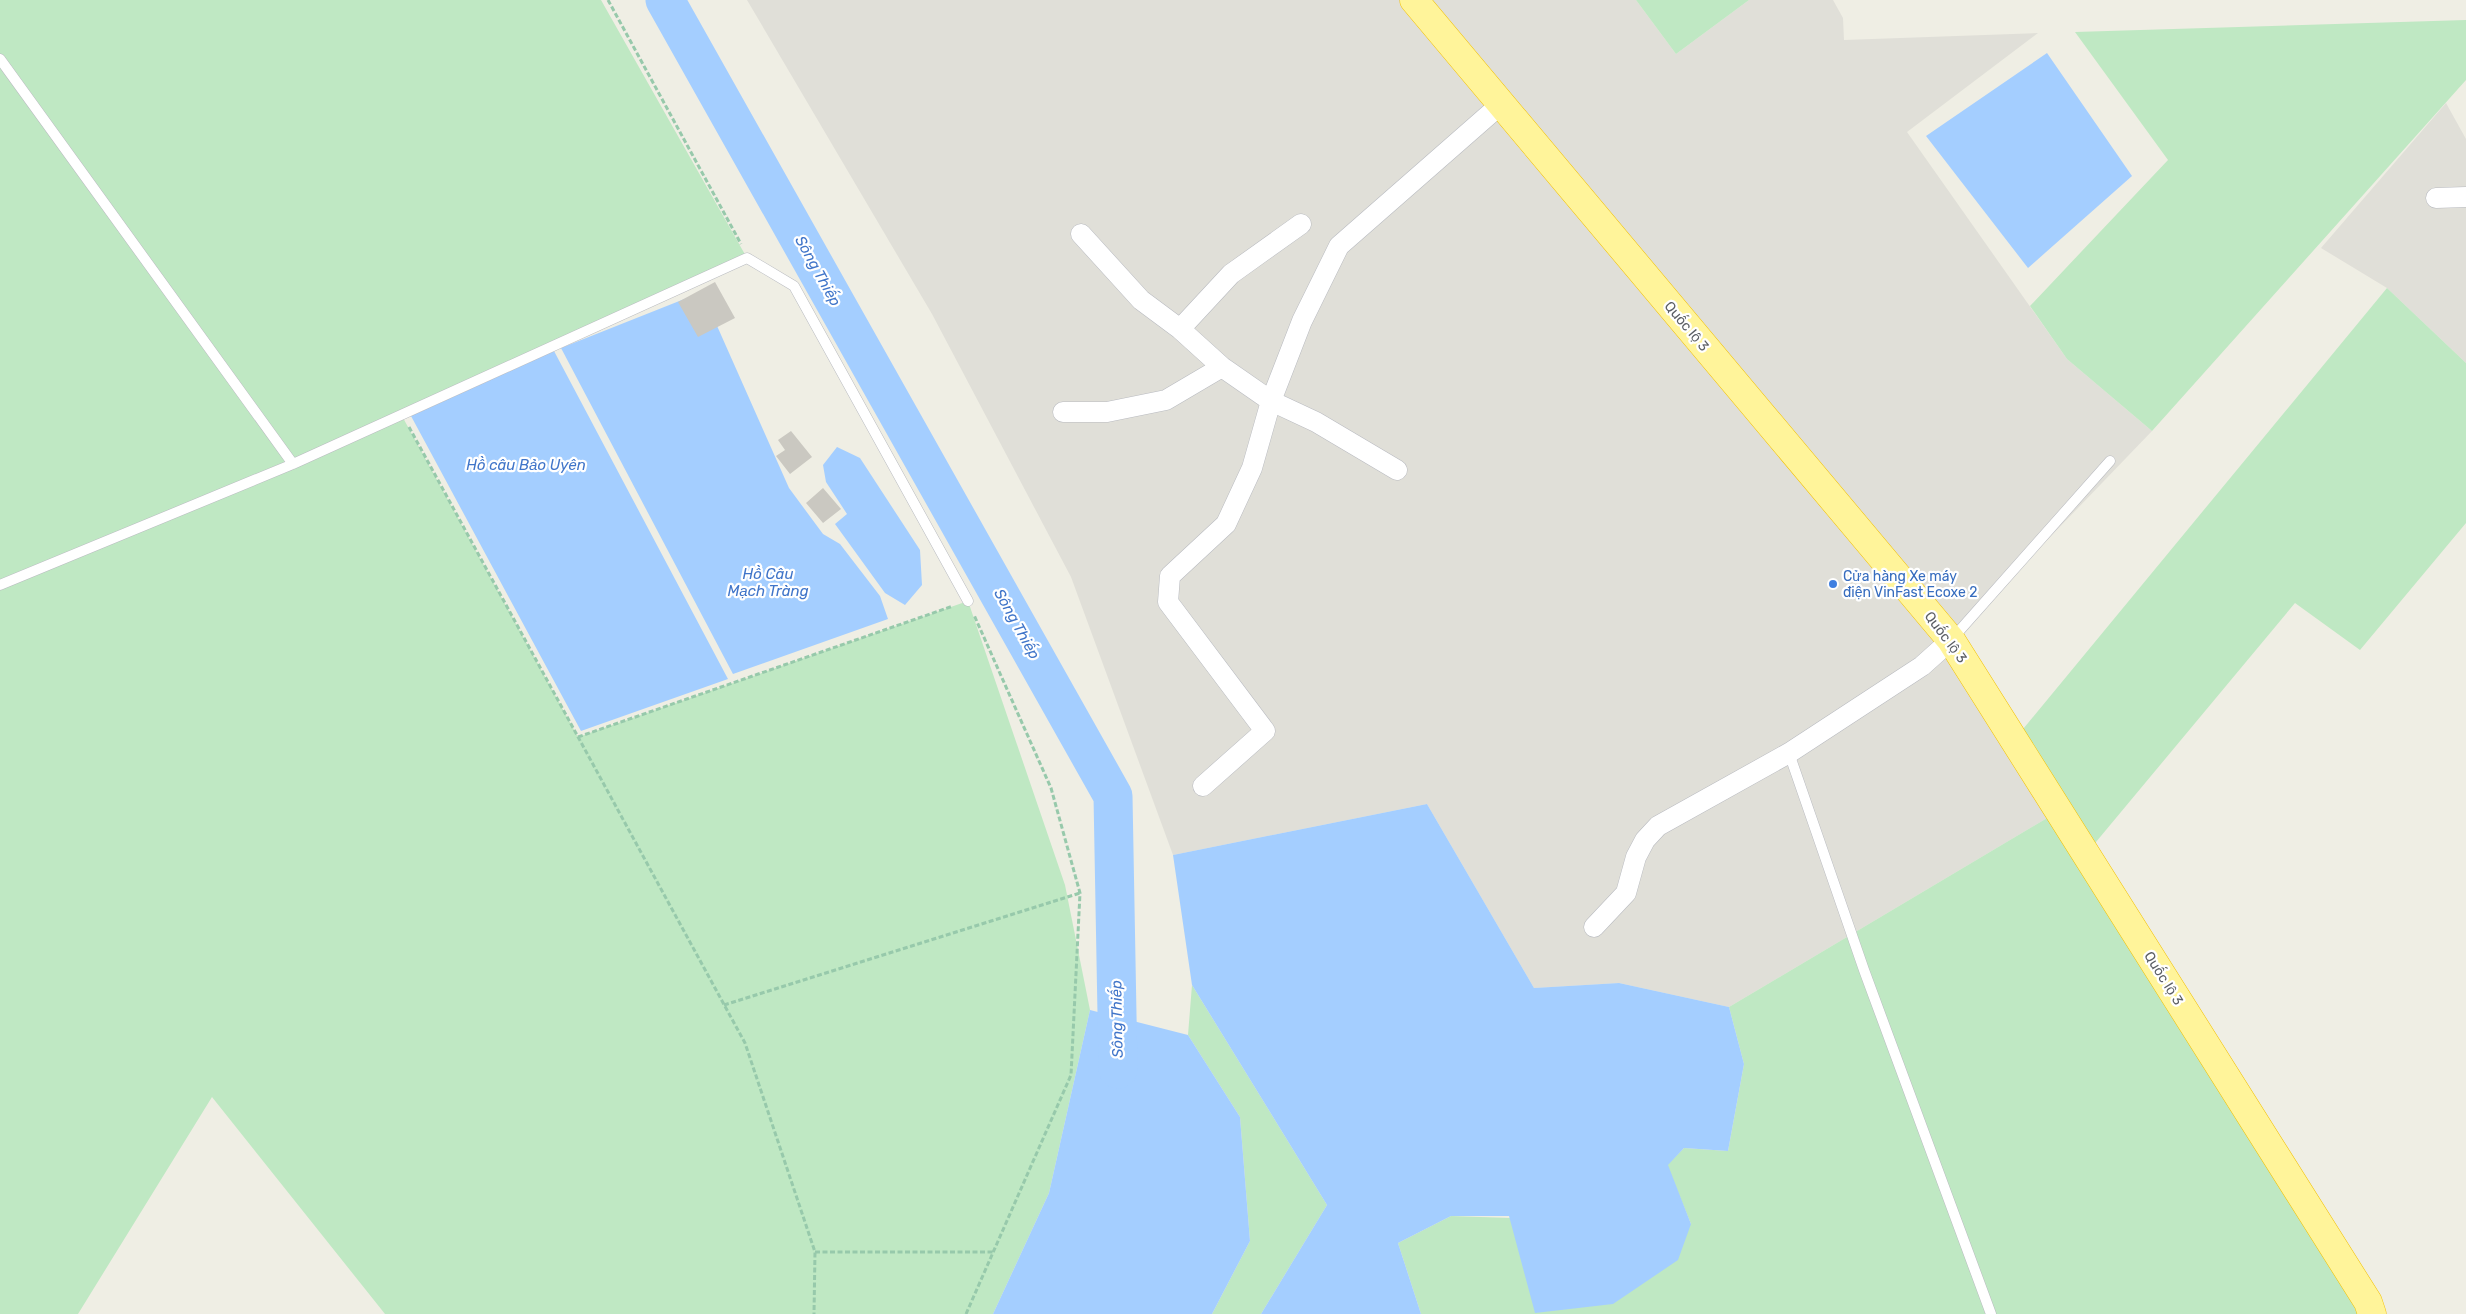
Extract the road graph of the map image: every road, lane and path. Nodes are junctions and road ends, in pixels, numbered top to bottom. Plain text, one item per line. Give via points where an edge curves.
1 (608, 0) edge
2 (1414, 0) edge
3 (0, 59) edge
4 (1500, 105) junction
5 (2466, 197) edge
6 (2436, 198) dead end
7 (1301, 224) dead end
8 (1081, 234) dead end
9 (748, 258) junction
10 (1180, 329) junction
11 (1222, 367) junction
12 (1271, 401) junction
13 (1062, 412) dead end
14 (402, 416) junction
15 (2110, 461) dead end
16 (294, 464) junction
17 (1397, 470) dead end
18 (0, 585) edge
19 (968, 601) junction
20 (1951, 640) junction
21 (578, 738) junction
22 (1789, 753) junction
23 (1203, 786) dead end
24 (1080, 893) junction
25 (1594, 927) dead end
26 (724, 1005) junction
27 (815, 1252) junction
28 (993, 1252) junction
29 (814, 1314) edge
30 (966, 1314) edge
31 (1991, 1314) edge
32 (2372, 1314) edge

1 - 9 path
2 - 4 highway, Quốc lộ 3
3 - 16 lane
4 - 12 street via 1339,246 1302,321
4 - 20 highway, Quốc lộ 3
5 - 6 street
7 - 10 street via 1231,274
8 - 10 street via 1141,300
9 - 14 lane
9 - 19 lane via 794,286
10 - 11 street
11 - 12 street
11 - 13 street via 1166,400 1107,412
12 - 17 street via 1316,422
12 - 23 street via 1252,468 1226,524 1170,576 1168,602 1265,731
14 - 16 lane
14 - 21 path
15 - 20 lane
16 - 18 lane
19 - 21 path
19 - 24 path via 1051,788
20 - 22 street via 1922,666
20 - 32 highway, Quốc lộ 3 via 2368,1302
21 - 26 path
22 - 25 street via 1658,826 1645,840 1636,858 1626,893
22 - 31 lane via 1864,970
24 - 26 path
24 - 28 path via 1071,1076
26 - 27 path via 745,1043
27 - 28 path
27 - 29 path
28 - 30 path

